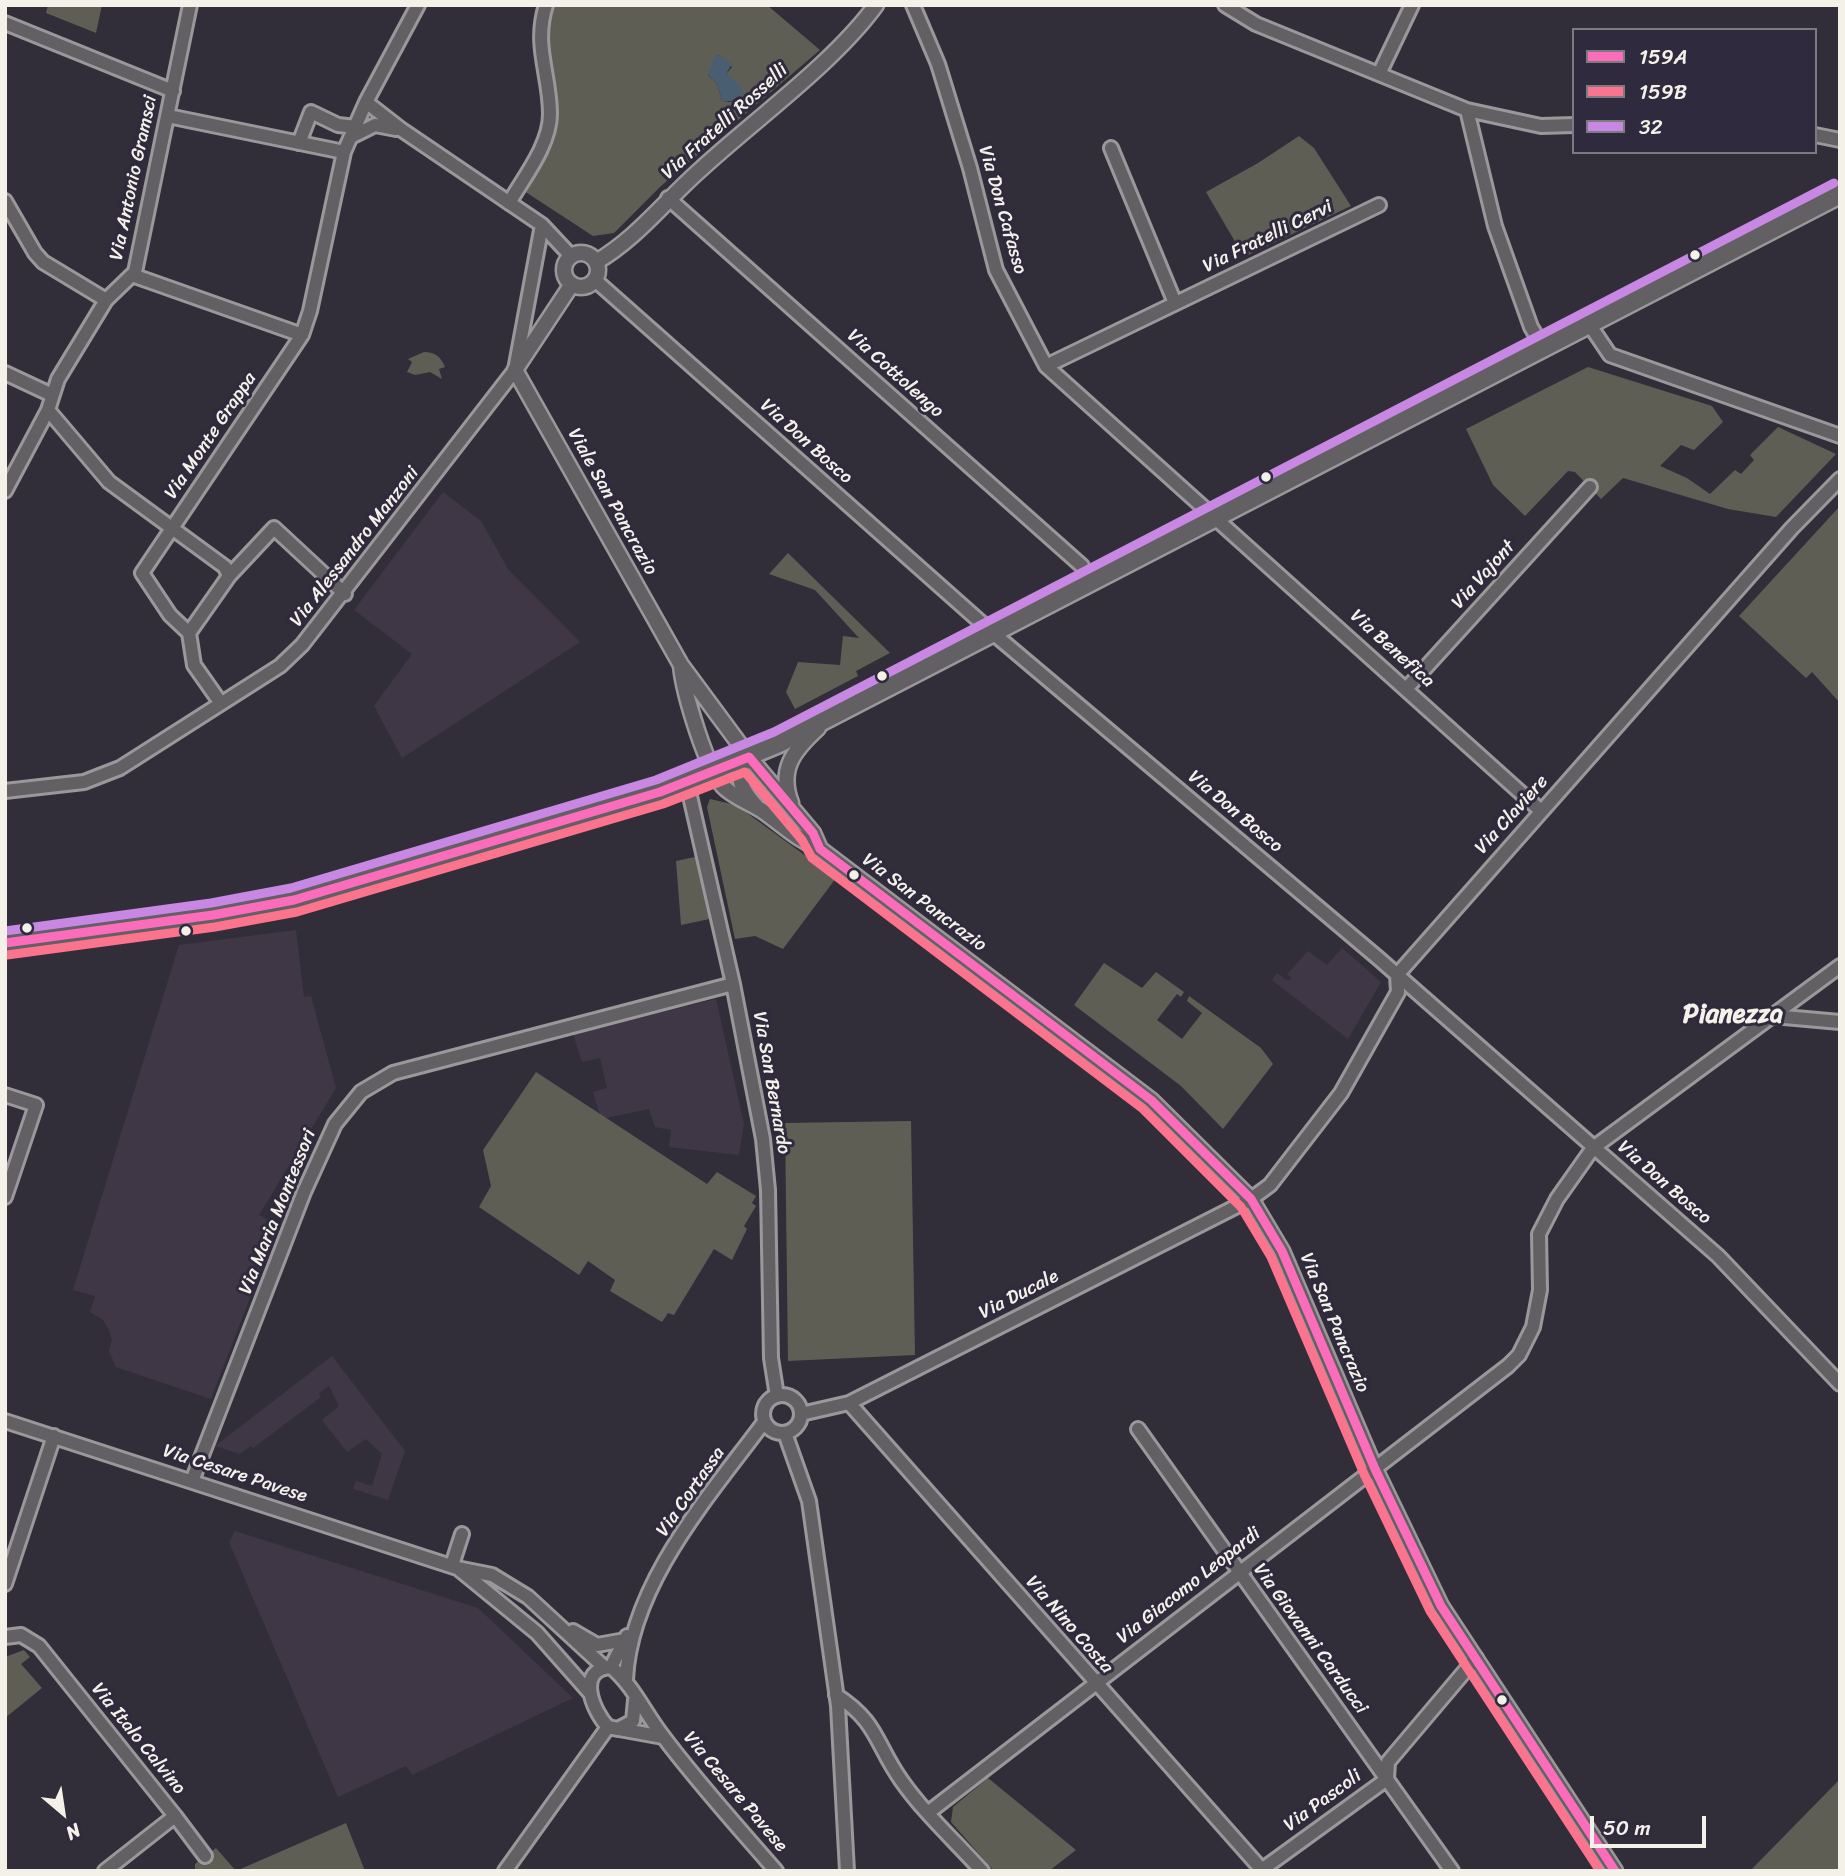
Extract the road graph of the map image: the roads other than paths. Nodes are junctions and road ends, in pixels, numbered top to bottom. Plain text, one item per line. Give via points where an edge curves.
1 (190, 5) edge
2 (418, 5) edge
3 (546, 5) edge
4 (876, 5) edge
5 (913, 5) edge
6 (1225, 5) edge
7 (1412, 5) edge
8 (5, 23) edge
9 (1379, 74) junction
10 (173, 91) junction
11 (366, 102) junction
12 (1467, 110) junction
13 (168, 116) junction
14 (1572, 125) edge
15 (402, 130) junction
16 (354, 132) junction
17 (1817, 135) edge
18 (1840, 140) edge
19 (299, 143) junction
20 (1111, 148) dead end
21 (345, 152) junction
22 (1840, 194) edge
23 (668, 198) junction
24 (5, 201) edge
25 (509, 203) junction
26 (1379, 205) dead end
27 (542, 225) junction
28 (571, 256) junction
29 (596, 262) junction
30 (132, 275) junction
31 (595, 280) junction
32 (572, 284) junction
33 (106, 300) junction
34 (1175, 303) junction
35 (1589, 324) junction
36 (302, 335) junction
37 (1543, 347) junction
38 (519, 365) junction
39 (1046, 366) junction
40 (5, 373) edge
41 (52, 395) junction
42 (48, 410) junction
43 (1840, 436) edge
44 (1840, 479) edge
45 (1590, 487) dead end
46 (5, 491) edge
47 (1216, 517) junction
48 (172, 527) junction
49 (229, 576) junction
50 (1090, 583) junction
51 (345, 594) junction
52 (189, 632) junction
53 (994, 634) junction
54 (681, 665) junction
55 (1406, 688) junction
56 (220, 702) junction
57 (830, 717) junction
58 (748, 757) junction
59 (712, 773) junction
60 (687, 782) junction
61 (5, 791) edge
62 (756, 806) junction
63 (1541, 811) junction
64 (795, 814) junction
65 (820, 849) junction
66 (7, 942) edge
67 (1840, 966) edge
68 (1396, 975) junction
69 (733, 984) junction
70 (1773, 1016) junction
71 (1840, 1022) edge
72 (5, 1095) edge
73 (1593, 1148) junction
74 (5, 1197) edge
75 (1251, 1199) junction
76 (1840, 1384) edge
77 (776, 1396) junction
78 (849, 1403) junction
79 (801, 1414) junction
80 (5, 1421) edge
81 (764, 1422) junction
82 (1138, 1429) dead end
83 (785, 1433) junction
84 (54, 1436) junction
85 (1375, 1469) junction
86 (192, 1481) junction
87 (463, 1534) dead end
88 (455, 1566) junction
89 (1238, 1572) junction
90 (5, 1584) edge
91 (551, 1618) junction
92 (636, 1625) junction
93 (5, 1637) edge
94 (625, 1640) junction
95 (1476, 1658) junction
96 (607, 1667) junction
97 (626, 1680) junction
98 (1095, 1684) junction
99 (590, 1693) junction
100 (836, 1695) junction
101 (635, 1700) junction
102 (613, 1728) junction
103 (663, 1737) junction
104 (1387, 1779) junction
105 (929, 1812) junction
106 (175, 1816) junction
107 (205, 1856) dead end
108 (1262, 1870) edge
109 (106, 1871) edge
110 (505, 1871) edge
111 (776, 1871) edge
112 (847, 1871) edge
113 (982, 1871) edge
114 (1452, 1871) edge
115 (1615, 1871) edge

1 - 10 street, Via Antonio Gramsci
2 - 11 street, Via Monte Grappa
3 - 25 street via 539,28 550,114 546,138
4 - 23 street, Via Fratelli Rosselli via 827,58
5 - 39 street, Via Don Cafasso via 938,64 996,270
6 - 9 street via 1256,24
7 - 9 street
8 - 10 street
9 - 12 street
10 - 13 street, Via Antonio Gramsci
11 - 15 street
11 - 16 street, Via Monte Grappa
12 - 14 street via 1541,125
12 - 37 street via 1495,226 1531,327
13 - 19 street
13 - 30 street, Via Antonio Gramsci
15 - 16 street via 375,125
15 - 25 street
16 - 19 street via 311,112
16 - 21 street, Via Monte Grappa
17 - 18 street
19 - 21 street
20 - 34 street
21 - 36 street, Via Monte Grappa
22 - 35 main road
23 - 29 street, Via Fratelli Rosselli via 622,247
23 - 50 street, Via Cottolengo via 1082,566
24 - 33 street via 43,262
25 - 27 street
26 - 34 street, Via Fratelli Cervi
27 - 28 street
27 - 38 street
28 - 29 street via 582,253
28 - 32 street via 564,272
29 - 31 street
30 - 33 street, Via Antonio Gramsci
30 - 36 street
31 - 32 street via 583,287
31 - 53 street, Via Don Bosco
32 - 38 street
33 - 41 street, Via Antonio Gramsci
34 - 39 street, Via Fratelli Cervi
35 - 37 main road
35 - 43 street via 1610,355
36 - 48 street, Via Monte Grappa
37 - 47 main road
38 - 51 street, Via Alessandro Manzoni
38 - 54 street, Viale San Pancrazio
39 - 47 street, Via Don Cafasso
40 - 41 street
41 - 42 street, Via Antonio Gramsci
42 - 46 street, Via Antonio Gramsci
42 - 48 street, Via Monte Grappa via 98,471
44 - 63 street, Via Claviere
45 - 55 street, Via Vajont
47 - 50 main road
47 - 55 street, Via Benefica
48 - 49 street, Via Monte Grappa
48 - 52 street via 142,573 170,615
49 - 51 street via 274,528
49 - 52 street
50 - 53 main road
51 - 56 street, Via Alessandro Manzoni via 279,666
52 - 56 street via 194,665
53 - 57 main road
53 - 68 street, Via Don Bosco
54 - 58 street, Viale San Pancrazio
54 - 59 street, Viale San Pancrazio
55 - 63 street, Via Benefica
56 - 61 street, Via Alessandro Manzoni via 120,768 84,782
57 - 58 main road
57 - 64 street via 801,743 785,771 785,789
58 - 59 main road
58 - 62 street via 740,778
58 - 64 street, Viale San Pancrazio
59 - 60 main road
59 - 62 street, Viale San Pancrazio via 724,788
60 - 66 main road via 294,900
60 - 69 street, Via San Bernardo
62 - 65 street, Viale San Pancrazio
63 - 68 street, Via Claviere
64 - 65 street, Viale San Pancrazio via 813,833
65 - 75 street, Via San Pancrazio via 1151,1100
67 - 70 street, Via Giacomo Leopardi
68 - 73 street, Via Don Bosco
68 - 75 street, Via Claviere via 1398,992 1341,1093 1270,1185
69 - 77 street, Via San Bernardo via 764,1139
69 - 86 street, Via Maria Montessori via 393,1073 361,1092 335,1124 304,1192
70 - 71 street
70 - 73 street, Via Giacomo Leopardi
72 - 74 street via 36,1105
73 - 76 street, Via Don Bosco via 1718,1256
73 - 85 street, Via Giacomo Leopardi via 1539,1234 1537,1312 1519,1355
75 - 78 street, Via Ducale
75 - 85 street, Via San Pancrazio via 1282,1251
77 - 79 street via 793,1399
77 - 81 street via 764,1408
78 - 79 street, Via Ducale
78 - 98 street, Via Nino Costa
79 - 83 street via 794,1428
80 - 84 street, Via Cesare Pavese
81 - 83 street via 773,1431
81 - 92 street, Via Cortassa via 681,1534
82 - 89 street, Via Giovanni Carducci
83 - 100 street via 809,1501
84 - 86 street, Via Cesare Pavese
84 - 90 street
85 - 89 street, Via Giacomo Leopardi
85 - 95 street, Via San Pancrazio via 1441,1606
86 - 88 street, Via Cesare Pavese
87 - 88 street
88 - 91 street, Via Cesare Pavese via 492,1575
88 - 99 street, Via Cesare Pavese via 537,1633
89 - 98 street, Via Giacomo Leopardi
89 - 104 street, Via Giovanni Carducci
91 - 94 street via 597,1645
91 - 96 street, Via Cesare Pavese
92 - 94 street, Via Cortassa
92 - 97 street, Via Cortassa
93 - 106 street, Via Italo Calvino via 21,1635 39,1646
94 - 96 street, Via Cortassa
95 - 104 street, Via Pascoli via 1388,1762
95 - 115 street, Via San Pancrazio
96 - 97 street, Via Cesare Pavese
96 - 99 street via 594,1672
97 - 101 street, Via Cesare Pavese
98 - 105 street, Via Giacomo Leopardi
98 - 108 street, Via Nino Costa
99 - 102 street, Via Cesare Pavese
100 - 105 street via 858,1709 901,1781
100 - 112 street
101 - 102 street via 633,1721
101 - 103 street, Via Cesare Pavese
102 - 103 street, Via Cesare Pavese
102 - 110 street
103 - 111 street, Via Cesare Pavese
104 - 108 street, Via Pascoli
104 - 114 street, Via Giovanni Carducci
105 - 113 street
106 - 107 street
106 - 109 street, Via Italo Calvino

